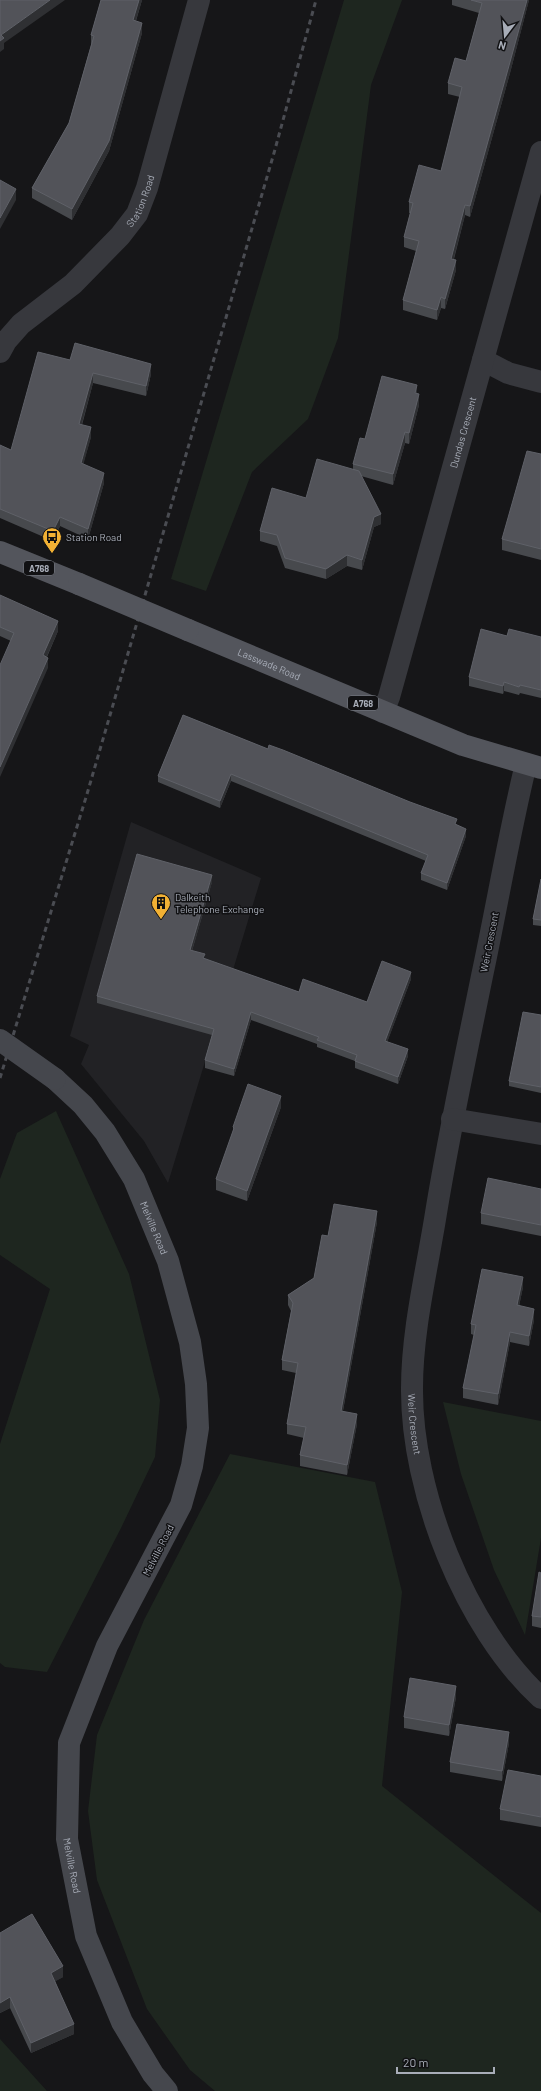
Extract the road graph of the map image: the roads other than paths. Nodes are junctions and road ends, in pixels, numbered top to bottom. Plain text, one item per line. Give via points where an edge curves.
1 (198, 0) edge
2 (541, 152) edge
3 (0, 352) edge
4 (483, 360) junction
5 (541, 382) edge
6 (0, 552) edge
7 (383, 712) junction
8 (533, 766) edge
9 (0, 1040) edge
10 (452, 1119) junction
11 (541, 1134) edge
12 (541, 1698) edge
13 (167, 2091) edge

1 - 3 street, Station Road via 148,188 137,214 88,271 21,324
2 - 4 street, Dundas Crescent
4 - 5 street via 508,373
4 - 7 street, Dundas Crescent
6 - 7 main road, Lasswade Road / A768, bridge
7 - 8 main road, Lasswade Road / A768 via 463,745
8 - 10 street, Weir Crescent
9 - 13 main road, Melville Road, bridge via 55,1079 83,1105 105,1132 134,1179 168,1261 190,1342 196,1384 198,1428 192,1466 181,1505 107,1646 69,1743 67,1839 86,1936 122,2022 153,2074
10 - 11 street
10 - 12 street, Weir Crescent via 416,1341 412,1388 416,1444 427,1495 446,1551 472,1605 503,1657

